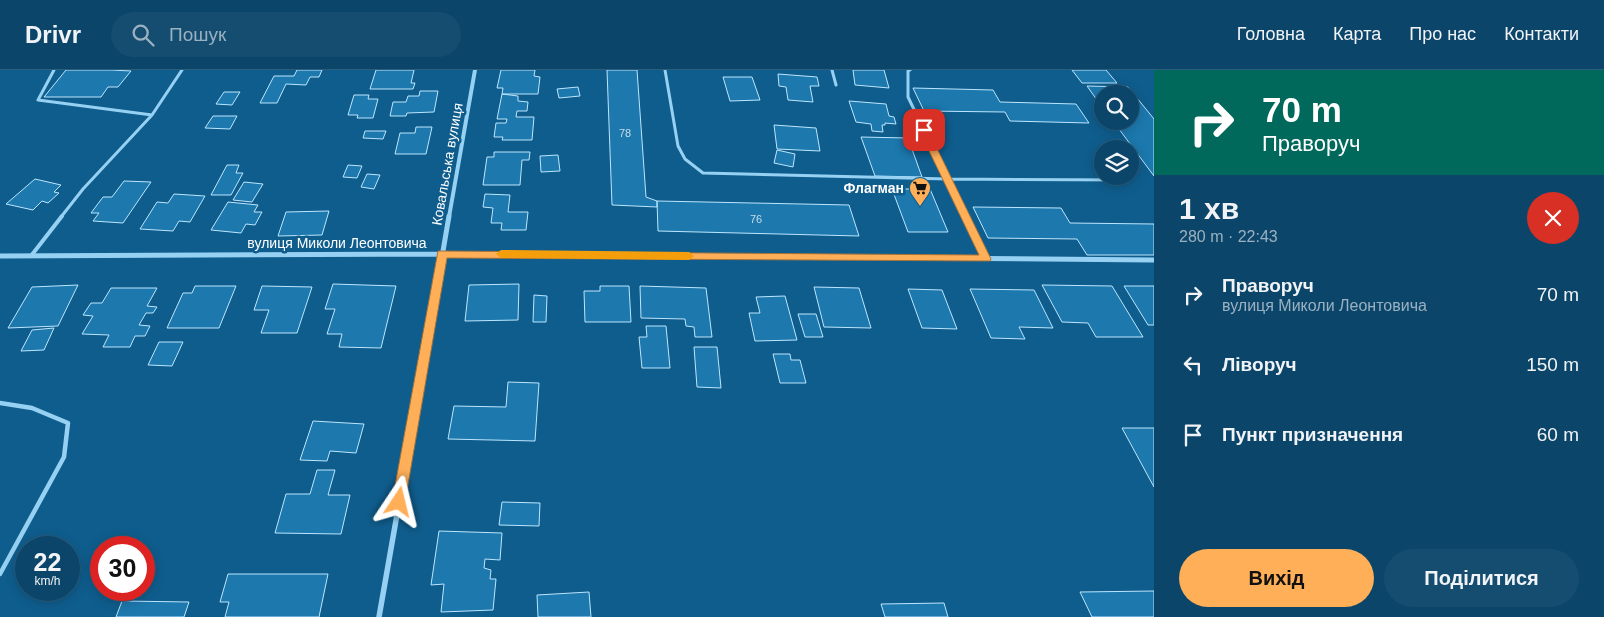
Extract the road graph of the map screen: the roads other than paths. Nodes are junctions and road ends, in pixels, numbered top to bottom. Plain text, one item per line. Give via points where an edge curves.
1 (54, 70) edge
2 (182, 70) edge
3 (475, 70) edge
4 (666, 70) edge
5 (832, 70) edge
6 (910, 70) edge
7 (836, 85) dead end
8 (152, 115) junction
9 (948, 180) junction
10 (1094, 180) edge
11 (442, 254) junction
12 (0, 256) edge
13 (31, 256) junction
14 (986, 259) junction
15 (1154, 260) edge
16 (0, 403) edge
17 (0, 572) edge
18 (379, 617) edge

1 - 8 lane via 38,100
2 - 8 lane
3 - 11 street, Ковальська вулиця
4 - 9 lane via 678,146 685,159 703,173
5 - 7 lane
6 - 9 lane via 908,97
8 - 13 lane via 83,189
9 - 10 lane
9 - 14 lane
11 - 13 street, вулиця Миколи Леонтовича
11 - 14 street, вулиця Миколи Леонтовича
11 - 18 street, Ковальська вулиця
12 - 13 street, вулиця Миколи Леонтовича
14 - 15 street, вулиця Миколи Леонтовича
16 - 17 lane via 32,408 68,423 64,457

